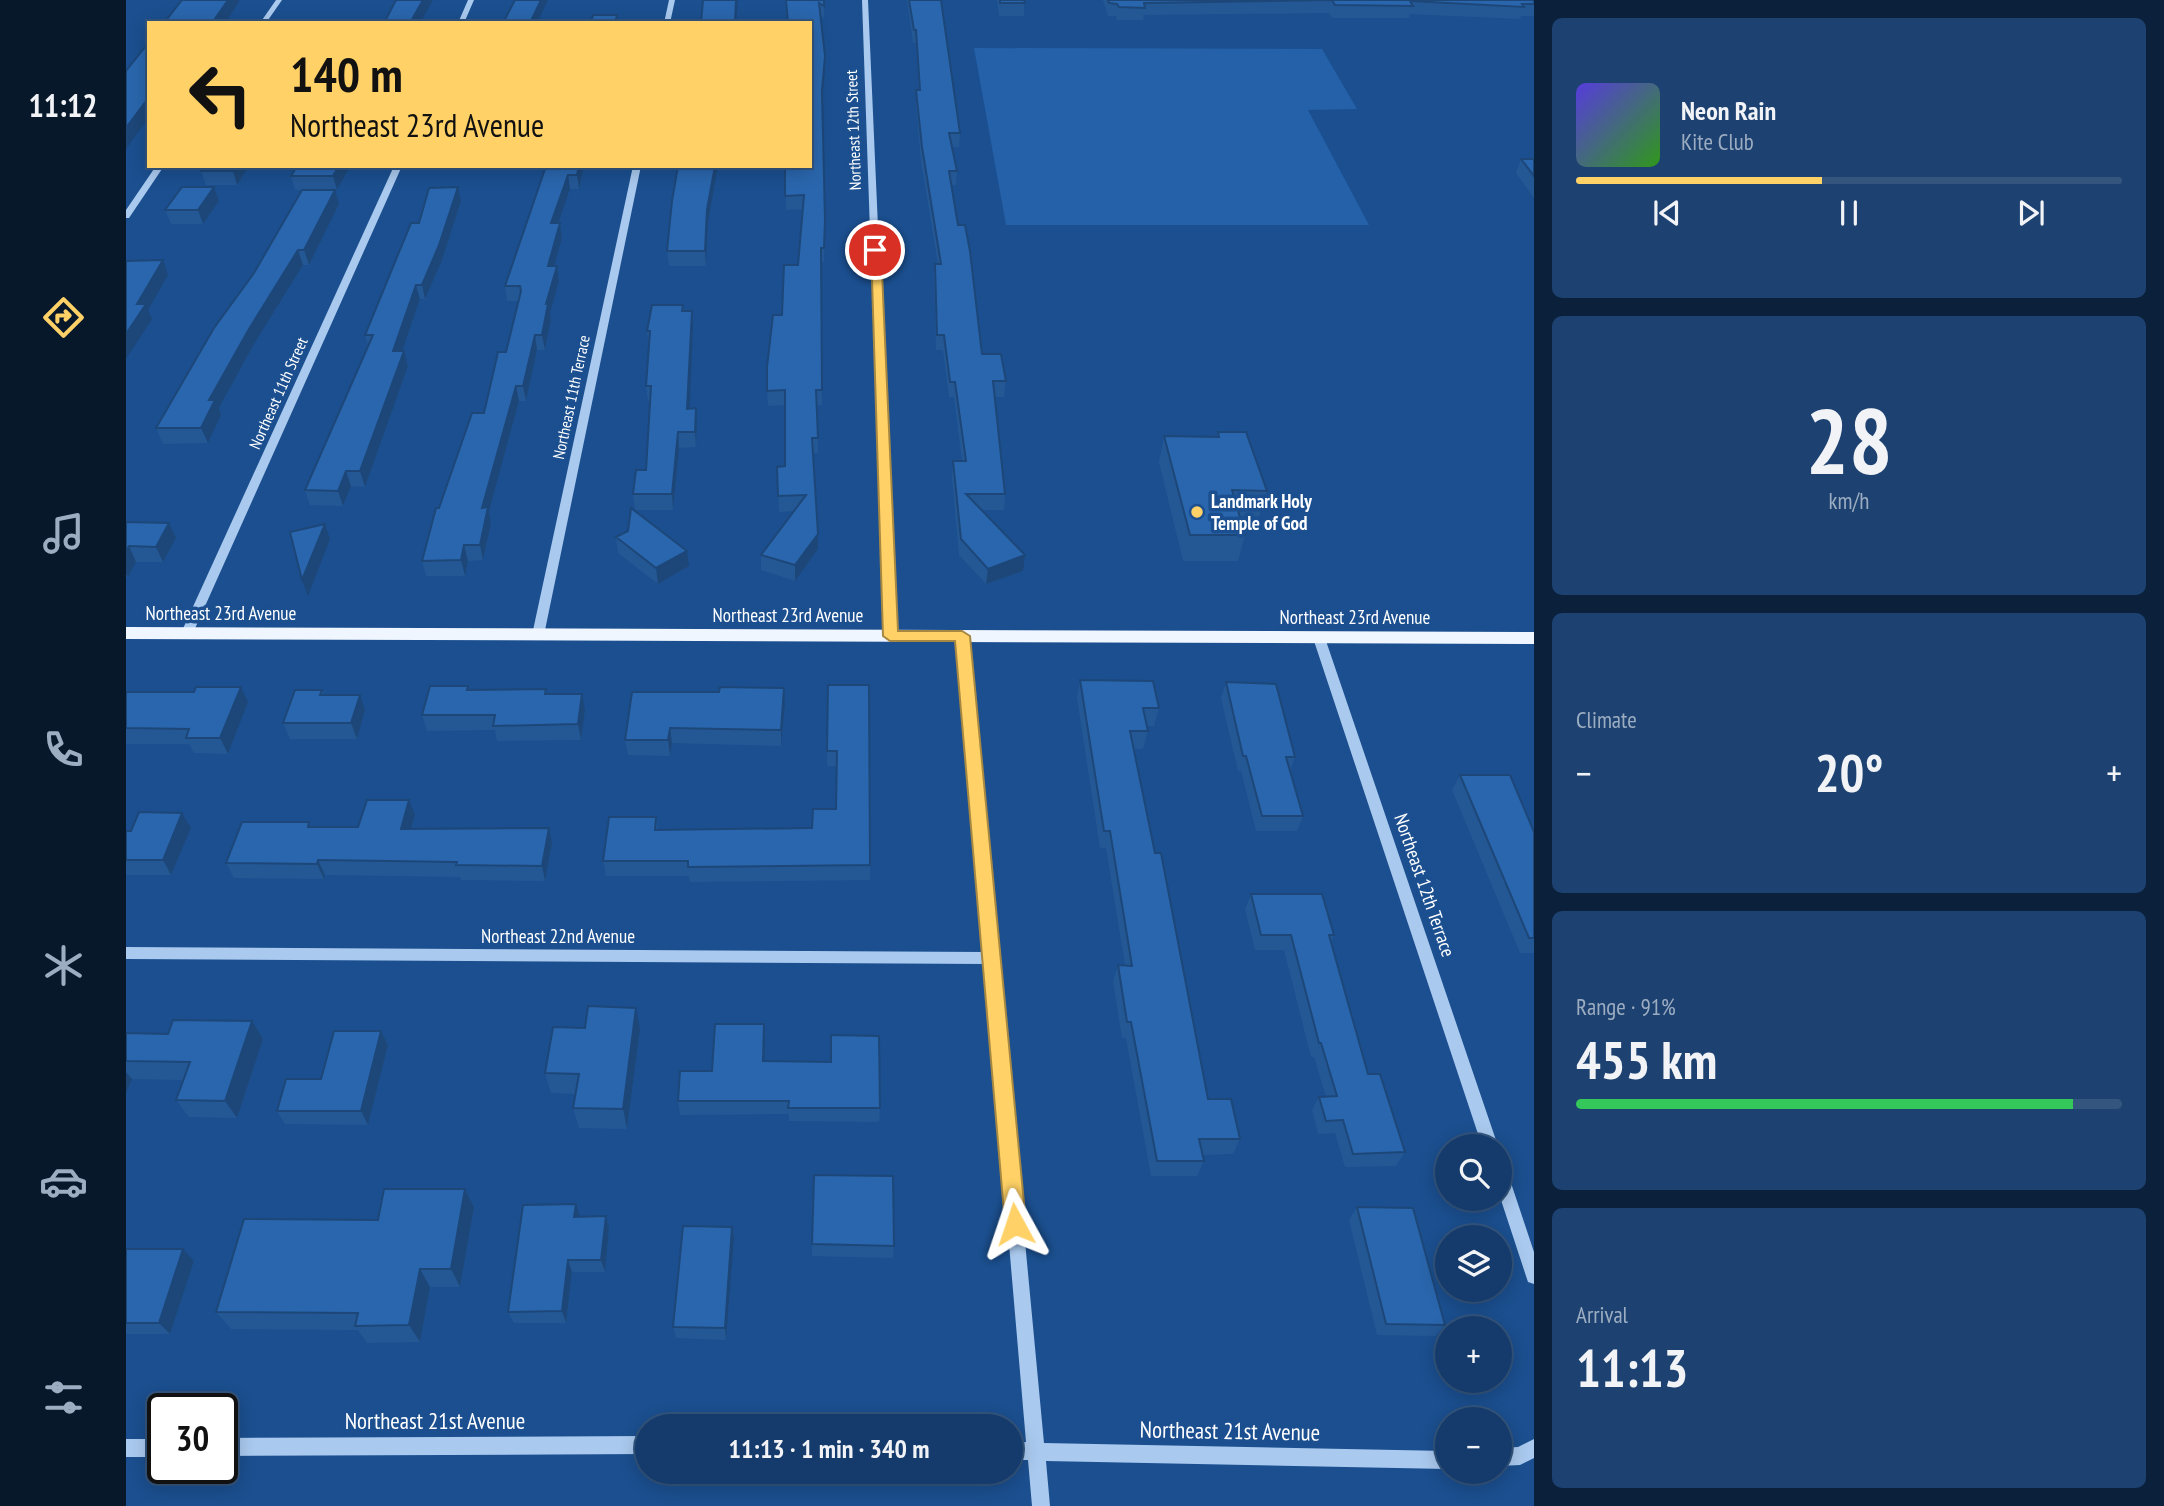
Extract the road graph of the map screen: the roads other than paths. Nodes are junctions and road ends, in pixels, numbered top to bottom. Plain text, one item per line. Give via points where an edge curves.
1 (279, 0) edge
2 (471, 0) edge
3 (672, 0) edge
4 (865, 0) edge
5 (264, 21) edge
6 (462, 21) edge
7 (667, 21) edge
8 (159, 168) edge
9 (397, 168) edge
10 (637, 168) edge
11 (126, 216) edge
12 (126, 633) edge
13 (187, 634) junction
14 (538, 635) junction
15 (890, 636) junction
16 (962, 636) junction
17 (1319, 638) junction
18 (1534, 638) edge
19 (126, 953) edge
20 (990, 958) junction
21 (1486, 1134) edge
22 (1512, 1210) edge
23 (1534, 1276) edge
24 (635, 1445) edge
25 (238, 1447) edge
26 (126, 1448) edge
27 (147, 1448) edge
28 (1534, 1448) edge
29 (1023, 1451) edge
30 (1037, 1451) junction
31 (1512, 1456) edge
32 (1435, 1460) edge
33 (1041, 1506) edge

1 - 5 street
2 - 6 street
3 - 7 street
4 - 15 street, Northeast 12th Street
8 - 11 street
9 - 13 street, Northeast 11th Street
10 - 14 street, Northeast 11th Terrace
12 - 13 main road, Northeast 23rd Avenue
13 - 14 main road, Northeast 23rd Avenue
14 - 15 main road, Northeast 23rd Avenue
15 - 16 main road, Northeast 23rd Avenue
16 - 17 main road, Northeast 23rd Avenue
16 - 20 street
17 - 18 main road, Northeast 23rd Avenue
17 - 21 street, Northeast 12th Terrace
19 - 20 street, Northeast 22nd Avenue
20 - 30 street
22 - 23 street
24 - 25 street, Northeast 21st Avenue
26 - 27 street
28 - 31 street
29 - 30 street, Northeast 21st Avenue
30 - 32 street, Northeast 21st Avenue
30 - 33 street

